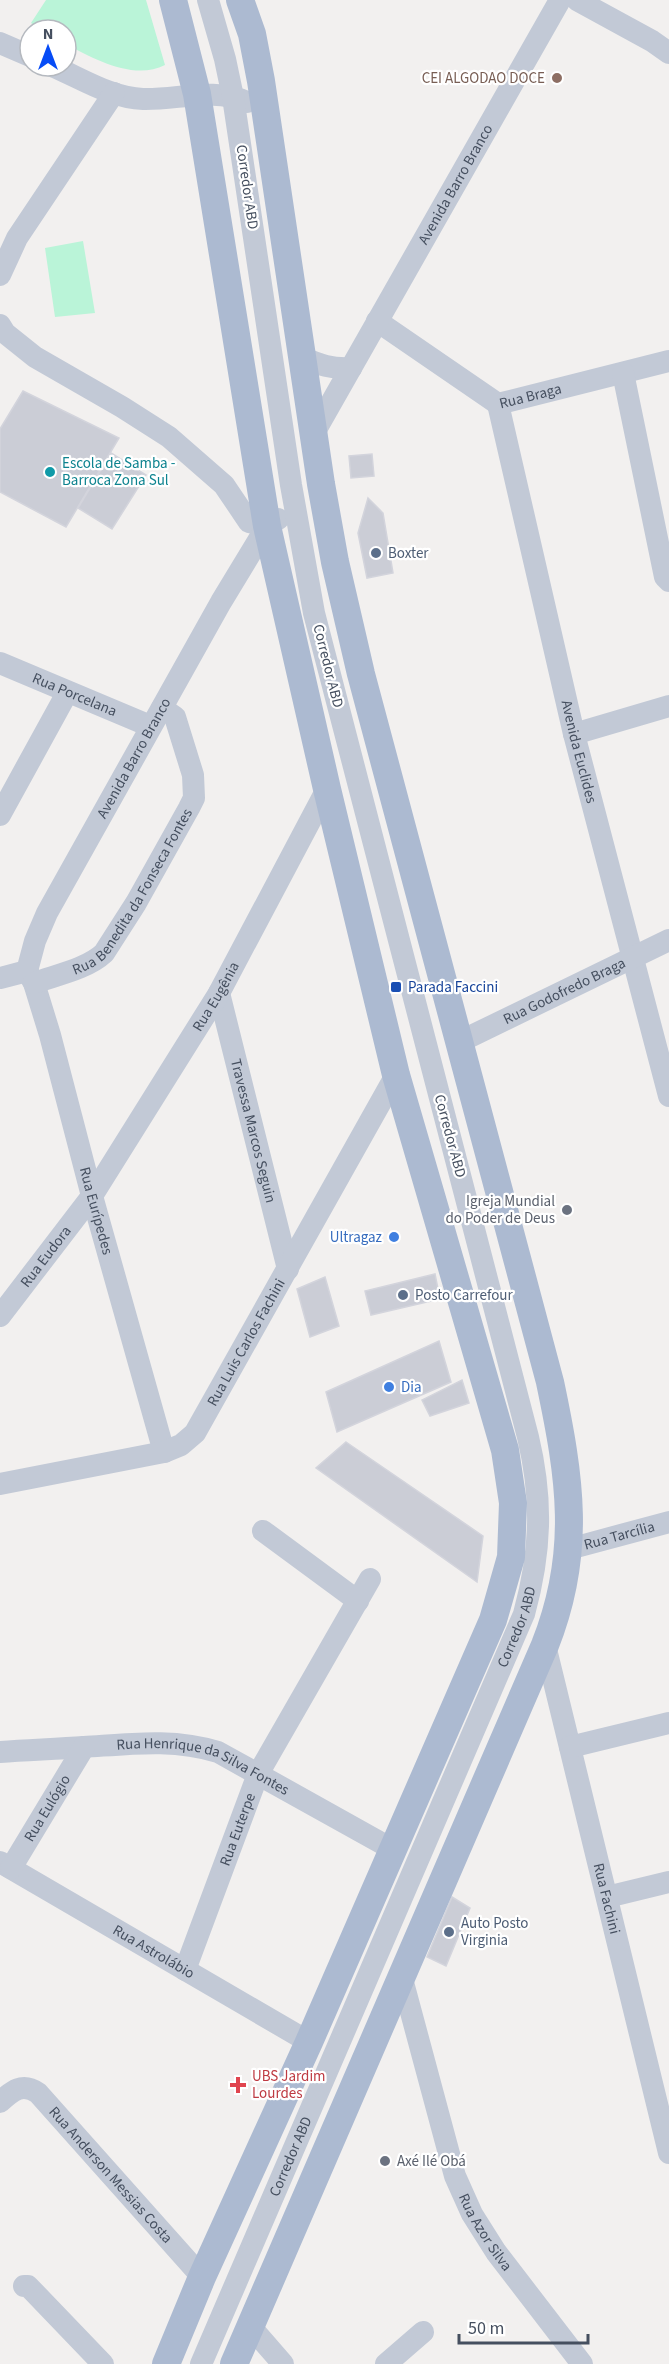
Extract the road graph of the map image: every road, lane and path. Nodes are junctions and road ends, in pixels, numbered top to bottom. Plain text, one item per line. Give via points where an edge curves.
1 (172, 0) edge
2 (208, 0) edge
3 (240, 0) edge
4 (560, 0) edge
5 (577, 0) edge
6 (0, 43) edge
7 (18, 51) edge
8 (669, 53) edge
9 (78, 77) edge
10 (114, 93) junction
11 (197, 94) junction
12 (233, 97) junction
13 (266, 113) junction
14 (0, 275) edge
15 (377, 321) junction
16 (0, 325) edge
17 (302, 357) junction
18 (669, 361) edge
19 (351, 368) junction
20 (623, 373) junction
21 (498, 404) junction
22 (314, 433) junction
23 (321, 484) junction
24 (294, 508) junction
25 (267, 526) junction
26 (669, 581) edge
27 (0, 663) edge
28 (67, 693) junction
29 (669, 706) edge
30 (156, 717) junction
31 (574, 734) junction
32 (327, 789) junction
33 (0, 815) edge
34 (669, 940) edge
35 (631, 958) junction
36 (30, 977) junction
37 (0, 978) edge
38 (219, 993) junction
39 (459, 1042) junction
40 (396, 1075) junction
41 (668, 1091) edge
42 (92, 1196) junction
43 (288, 1269) junction
44 (0, 1316) edge
45 (164, 1452) junction
46 (0, 1484) edge
47 (669, 1522) edge
48 (263, 1531) dead end
49 (570, 1549) junction
50 (370, 1579) dead end
51 (358, 1601) junction
52 (545, 1645) junction
53 (669, 1723) edge
54 (84, 1747) junction
55 (570, 1747) junction
56 (0, 1752) edge
57 (258, 1774) junction
58 (392, 1849) junction
59 (5, 1865) edge
60 (669, 1882) edge
61 (607, 1898) junction
62 (185, 1970) junction
63 (401, 1975) junction
64 (309, 2042) junction
65 (7, 2096) edge
66 (669, 2152) edge
67 (202, 2277) junction
68 (24, 2286) dead end
69 (250, 2326) junction
70 (423, 2332) dead end
71 (103, 2364) edge
72 (166, 2364) edge
73 (201, 2364) edge
74 (234, 2364) edge
75 (283, 2364) edge
76 (386, 2364) edge
77 (582, 2364) edge

1 - 11 main road
2 - 12 street, Corredor ABD
3 - 13 main road via 252,34
4 - 15 street, Avenida Barro Branco
5 - 8 street
6 - 7 street
9 - 10 street
10 - 11 street via 142,99
10 - 14 street via 17,238
11 - 12 street
11 - 25 main road
12 - 13 street
12 - 24 street, Corredor ABD
13 - 17 main road
15 - 19 street, Avenida Barro Branco
15 - 21 street, Rua Braga
16 - 25 street via 35,357 169,437 224,485 249,522
17 - 19 street via 336,369
17 - 22 main road
18 - 20 street, Rua Braga
19 - 22 street, Avenida Barro Branco
20 - 21 street, Rua Braga
20 - 26 street via 665,577
21 - 31 street, Avenida Euclides
22 - 23 main road
23 - 24 street
23 - 39 main road via 361,674
24 - 25 street
24 - 73 street, Corredor ABD via 314,613 535,1466 539,1526 534,1575 524,1614
25 - 30 street, Avenida Barro Branco
25 - 32 main road
27 - 28 street, Rua Porcelana
28 - 30 street, Rua Porcelana
28 - 33 street
29 - 31 street
30 - 36 street, Avenida Barro Branco via 47,913 35,941
30 - 36 street, Rua Benedita da Fonseca Fontes via 175,717 193,775 194,798 104,953 87,964
31 - 35 street, Avenida Euclides
32 - 38 street, Rua Eugênia
32 - 40 main road
34 - 35 street, Rua Godofredo Braga
35 - 39 street, Rua Godofredo Braga
35 - 41 street, Avenida Euclides
36 - 37 street
36 - 42 street, Rua Eurípedes via 50,1035
38 - 42 street, Rua Eugênia
38 - 43 street, Travessa Marcos Seguin
39 - 49 main road via 550,1382 570,1499
40 - 43 street, Rua Luis Carlos Fachini
40 - 58 main road via 505,1450 513,1503 511,1557 493,1620
42 - 44 street, Rua Eudora
42 - 45 street, Rua Eurípedes
43 - 45 street, Rua Luis Carlos Fachini via 195,1433
45 - 46 street, Rua Luis Carlos Fachini
47 - 49 street, Rua Tarcília
48 - 51 street
49 - 52 main road
50 - 51 street, Rua Euterpe
51 - 57 street, Rua Euterpe
52 - 55 street, Rua Fachini
52 - 63 main road
53 - 55 street
54 - 56 street, Rua Henrique da Silva Fontes
54 - 57 street, Rua Henrique da Silva Fontes via 181,1743 218,1752
54 - 59 street, Rua Eulógio
55 - 61 street, Rua Fachini
57 - 58 street, Rua Henrique da Silva Fontes
57 - 62 street, Rua Euterpe
58 - 64 main road
59 - 62 street, Rua Astrolábio
60 - 61 street
61 - 66 street, Rua Fachini
62 - 64 street, Rua Astrolábio
63 - 69 main road
63 - 77 street, Rua Azor Silva via 455,2175 472,2214 496,2252
64 - 67 main road
65 - 67 street, Rua Anderson Messias Costa via 23,2087 38,2092
67 - 72 main road
68 - 71 street
69 - 74 main road
69 - 75 street
70 - 76 street

